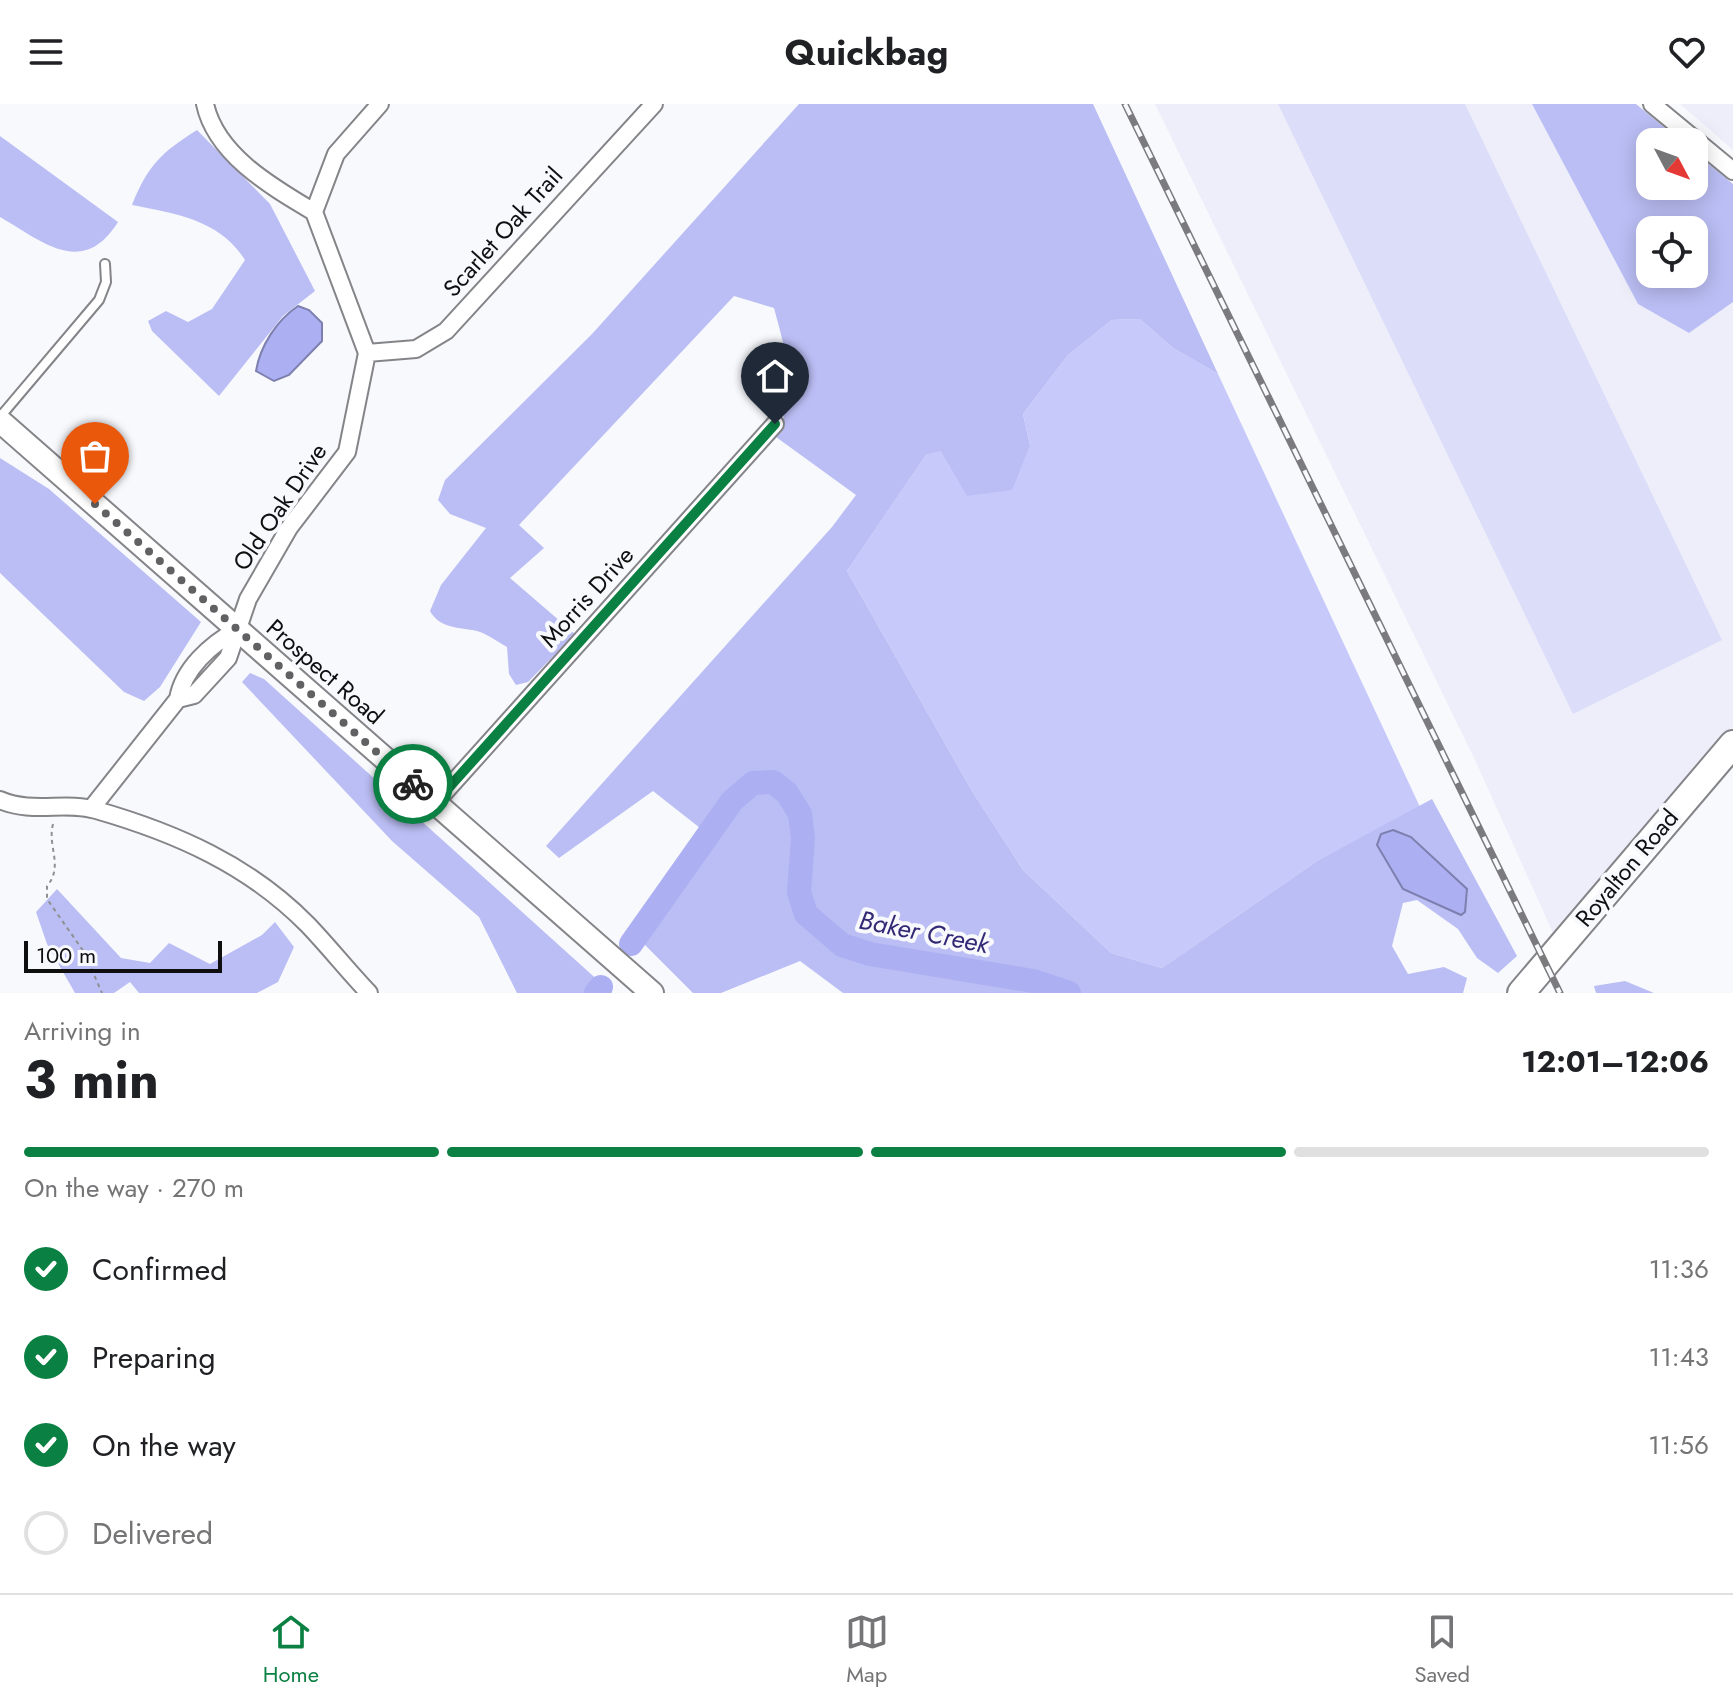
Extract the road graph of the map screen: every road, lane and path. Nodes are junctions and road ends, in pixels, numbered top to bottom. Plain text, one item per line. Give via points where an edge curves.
1 (205, 104) edge
2 (380, 104) edge
3 (654, 104) edge
4 (1652, 104) edge
5 (1733, 171) edge
6 (314, 212) junction
7 (105, 264) dead end
8 (367, 353) junction
9 (0, 419) edge
10 (775, 424) dead end
11 (237, 630) junction
12 (1733, 744) edge
13 (0, 800) edge
14 (435, 803) junction
15 (91, 809) junction
16 (53, 824) dead end
17 (102, 993) edge
18 (369, 993) edge
19 (652, 993) edge
20 (1521, 993) edge

1 - 6 street via 209,121 227,147 272,187
2 - 6 street via 336,154
3 - 8 street, Scarlet Oak Trail via 446,331 416,349
4 - 5 street
6 - 8 street
7 - 9 lane via 99,300
8 - 11 street, Old Oak Drive via 347,452 289,528 248,599
9 - 11 street, Prospect Road
10 - 14 street, Morris Drive
11 - 14 street, Prospect Road
11 - 15 street via 216,641 181,682 178,699
12 - 20 main road, Royalton Road
13 - 15 street via 43,809
14 - 19 street, Prospect Road
15 - 18 street via 189,841 237,867 308,925
16 - 17 path via 49,840 55,876 47,886 47,899 84,952

